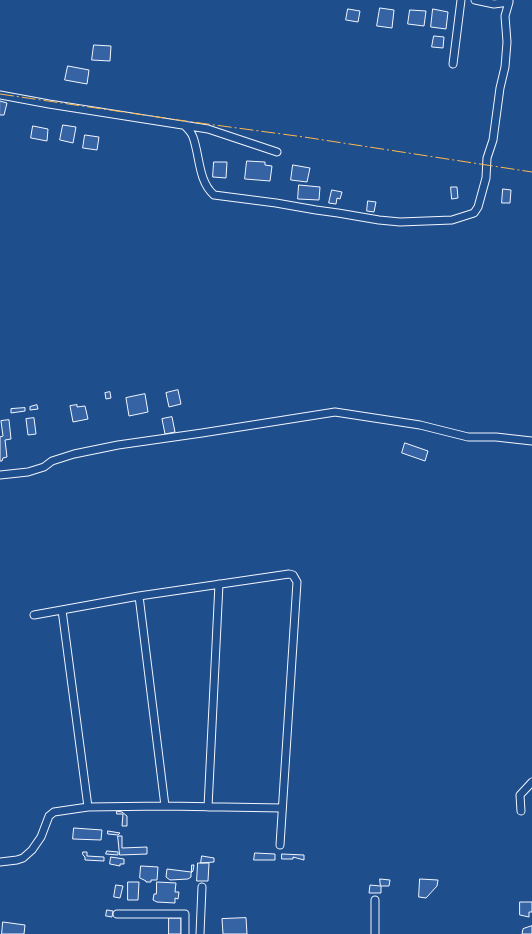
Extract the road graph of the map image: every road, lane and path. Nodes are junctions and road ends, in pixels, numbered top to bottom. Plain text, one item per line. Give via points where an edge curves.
1 (461, 0) edge
2 (475, 0) edge
3 (509, 1) edge
4 (453, 64) dead end
5 (0, 95) edge
6 (184, 125) junction
7 (277, 152) dead end
8 (532, 441) edge
9 (0, 475) edge
10 (219, 584) junction
11 (138, 596) junction
12 (62, 610) junction
13 (34, 616) dead end
14 (532, 782) edge
15 (165, 806) junction
16 (88, 807) junction
17 (208, 807) junction
18 (282, 808) junction
19 (520, 811) dead end
20 (280, 845) dead end
21 (0, 862) edge
22 (202, 887) dead end
23 (375, 900) dead end
24 (117, 914) dead end
25 (185, 934) edge
26 (200, 934) edge
27 (375, 934) edge

1 - 4 street
2 - 3 street via 494,4
3 - 6 street via 506,16 505,67 493,140 478,206 470,216 452,220 400,222 214,194 208,189 193,136
5 - 6 street
6 - 7 street via 208,129
8 - 9 street via 468,437 420,425 335,412 118,445 67,456 28,472
10 - 11 street
10 - 17 street
10 - 18 street via 288,574 293,575 297,582
11 - 12 street
11 - 15 street
12 - 13 street
12 - 16 street
14 - 19 street via 520,795
15 - 16 street
15 - 17 street
16 - 21 street via 54,812 49,816 41,837 32,850 23,858
17 - 18 street
18 - 20 street
22 - 26 street
23 - 27 street
24 - 25 street via 185,914

